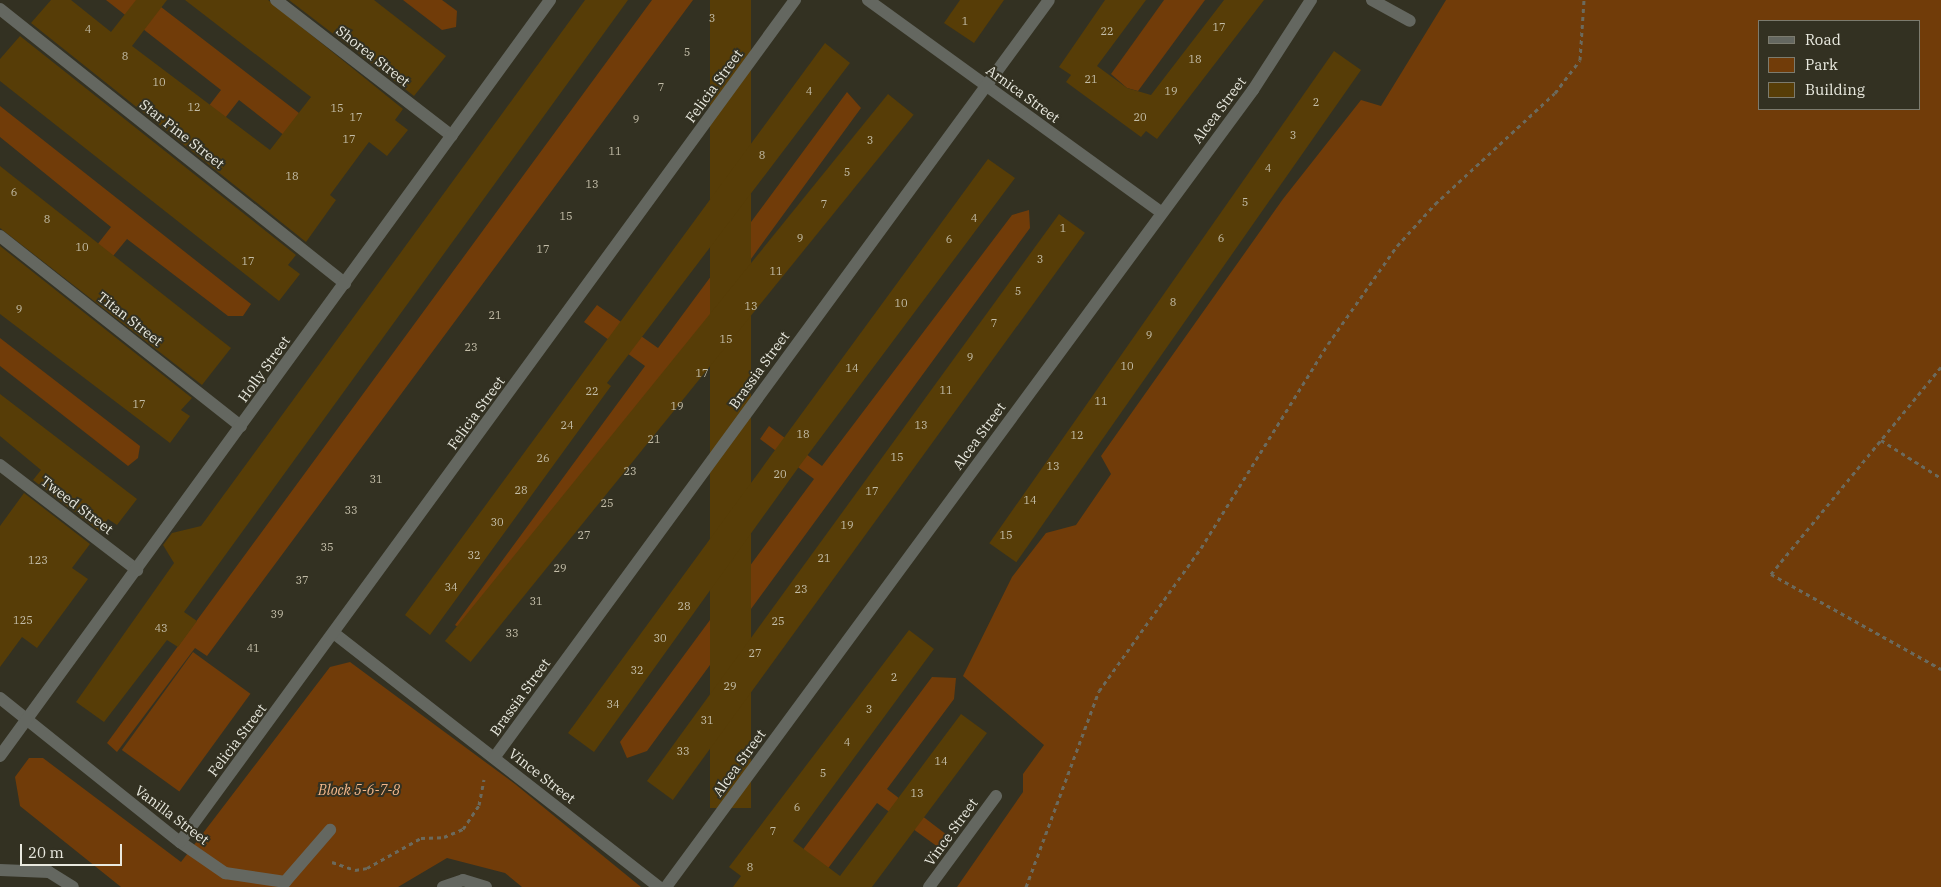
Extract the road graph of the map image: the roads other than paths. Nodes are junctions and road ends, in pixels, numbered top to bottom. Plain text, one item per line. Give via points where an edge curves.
1 (276, 0) edge
2 (550, 0) edge
3 (795, 0) edge
4 (868, 0) edge
5 (1049, 0) edge
6 (1311, 0) edge
7 (1372, 0) edge
8 (0, 9) edge
9 (1410, 21) dead end
10 (984, 84) junction
11 (452, 136) junction
12 (1161, 212) junction
13 (0, 236) edge
14 (345, 283) junction
15 (241, 426) junction
16 (0, 465) edge
17 (137, 570) junction
18 (335, 634) junction
19 (0, 698) edge
20 (27, 720) junction
21 (0, 756) edge
22 (494, 758) junction
23 (996, 796) dead end
24 (330, 830) dead end
25 (180, 842) junction
26 (0, 870) edge
27 (73, 887) edge
28 (443, 887) edge
29 (486, 887) edge
30 (659, 887) edge
31 (666, 887) edge
32 (929, 887) edge

1 - 11 street, Shorea Street
2 - 11 street, Holly Street
3 - 18 street, Felicia Street
4 - 10 street, Arnica Street
5 - 10 street, Brassia Street
6 - 12 street, Alcea Street via 1253,90
7 - 9 street
8 - 14 street, Star Pine Street
10 - 12 street, Arnica Street
10 - 22 street, Brassia Street
11 - 14 street, Holly Street
12 - 31 street, Alcea Street
13 - 15 street, Titan Street
14 - 15 street, Holly Street
15 - 17 street, Holly Street
16 - 17 street, Tweed Street
17 - 20 street, Holly Street
18 - 22 street, Vince Street
18 - 25 street, Felicia Street
19 - 20 street, Vanilla Street
20 - 21 street, Holly Street
20 - 25 street, Vanilla Street
22 - 30 street, Vince Street
23 - 32 street, Vince Street
24 - 25 street, Vanilla Street via 285,882 225,873
26 - 27 street via 49,872
28 - 29 street via 463,880

